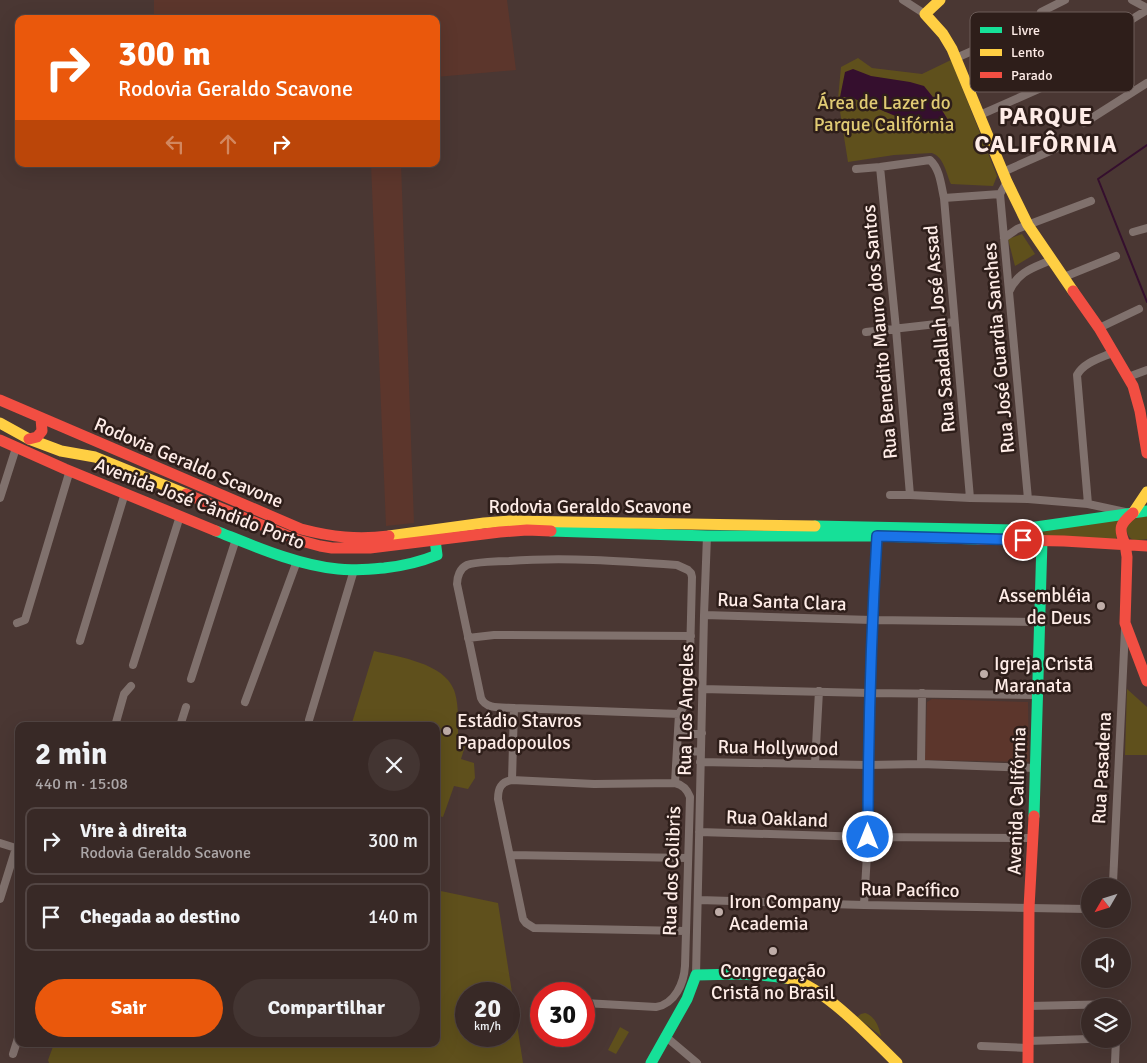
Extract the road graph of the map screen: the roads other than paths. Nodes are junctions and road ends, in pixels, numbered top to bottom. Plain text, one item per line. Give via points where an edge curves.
1 (903, 0) edge
2 (940, 0) edge
3 (1065, 0) edge
4 (1132, 0) edge
5 (1147, 9) edge
6 (1041, 12) dead end
7 (924, 14) junction
8 (1134, 17) edge
9 (970, 52) edge
10 (956, 58) junction
11 (1147, 83) edge
12 (1134, 91) edge
13 (970, 92) edge
14 (970, 92) edge
15 (1032, 92) edge
16 (1133, 92) edge
17 (980, 116) junction
18 (1084, 123) dead end
19 (1066, 144) dead end
20 (880, 167) junction
21 (856, 169) dead end
22 (1005, 177) junction
23 (1000, 194) junction
24 (944, 198) junction
25 (1090, 200) dead end
26 (1028, 225) junction
27 (1147, 228) edge
28 (1134, 232) dead end
29 (1004, 238) junction
30 (1116, 256) dead end
31 (1051, 260) junction
32 (1064, 277) junction
33 (1009, 292) junction
34 (1139, 309) dead end
35 (954, 322) junction
36 (1099, 328) junction
37 (896, 330) junction
38 (866, 332) dead end
39 (1114, 352) junction
40 (1147, 370) edge
41 (1128, 377) junction
42 (0, 400) edge
43 (42, 418) junction
44 (0, 423) edge
45 (29, 439) junction
46 (0, 440) edge
47 (16, 448) junction
48 (1147, 453) edge
49 (70, 470) junction
50 (1147, 492) edge
51 (125, 493) junction
52 (890, 495) dead end
53 (910, 495) junction
54 (0, 498) edge
55 (970, 498) junction
56 (1028, 499) junction
57 (1088, 504) junction
58 (1147, 511) edge
59 (1133, 513) junction
60 (180, 516) junction
61 (707, 536) junction
62 (877, 536) junction
63 (236, 539) junction
64 (435, 540) junction
65 (1042, 540) junction
66 (1126, 544) junction
67 (1144, 545) edge
68 (297, 561) junction
69 (354, 570) junction
70 (704, 615) junction
71 (872, 620) junction
72 (1039, 622) junction
73 (17, 624) dead end
74 (691, 636) junction
75 (468, 638) junction
76 (80, 641) dead end
77 (1130, 650) junction
78 (133, 665) dead end
79 (192, 679) dead end
80 (1147, 682) edge
81 (131, 686) dead end
82 (702, 689) junction
83 (818, 691) junction
84 (870, 693) junction
85 (922, 693) junction
86 (1037, 695) junction
87 (245, 702) dead end
88 (186, 707) dead end
89 (514, 708) junction
90 (679, 714) junction
91 (310, 720) dead end
92 (116, 722) edge
93 (181, 722) edge
94 (702, 733) junction
95 (678, 736) junction
96 (701, 751) junction
97 (678, 753) junction
98 (700, 762) junction
99 (815, 764) junction
100 (921, 764) junction
101 (868, 765) junction
102 (1035, 768) junction
103 (512, 780) junction
104 (675, 783) junction
105 (699, 832) junction
106 (868, 837) junction
107 (1033, 838) junction
108 (0, 843) edge
109 (15, 847) edge
110 (510, 855) junction
111 (15, 856) edge
112 (688, 858) junction
113 (1113, 878) edge
114 (0, 899) edge
115 (699, 900) junction
116 (864, 905) junction
117 (1029, 908) junction
118 (1081, 908) edge
119 (685, 931) junction
120 (696, 975) junction
121 (595, 1004) edge
122 (1081, 1004) edge
123 (1029, 1006) junction
124 (665, 1036) junction
125 (1081, 1040) edge
126 (1028, 1044) junction
127 (981, 1046) dead end
128 (15, 1047) edge
129 (1116, 1048) edge
130 (13, 1054) dead end
131 (650, 1063) edge
132 (697, 1063) edge
133 (897, 1063) edge
134 (1028, 1063) edge
135 (1115, 1063) edge

1 - 7 street
2 - 7 main road
3 - 6 street
4 - 5 street
5 - 8 street
7 - 10 main road via 943,34
9 - 10 street
10 - 13 main road
11 - 12 street
14 - 17 main road
15 - 17 street
16 - 18 street
17 - 22 main road
19 - 22 street
20 - 21 street
20 - 24 street, Rua Saadallah José Assad via 930,160 937,170
20 - 37 street, Rua Benedito Mauro dos Santos
22 - 23 street
22 - 26 main road
23 - 24 street
23 - 29 street, Rua José Guardia Sanches
24 - 35 street, Rua Saadallah José Assad
25 - 26 street
26 - 29 street
26 - 31 main road
27 - 28 street
29 - 33 street, Rua José Guardia Sanches
30 - 32 street
31 - 32 main road
31 - 33 street via 1024,273
32 - 36 main road
33 - 56 street, Rua José Guardia Sanches
34 - 36 street
35 - 37 street
35 - 55 street, Rua Saadallah José Assad
36 - 39 main road
37 - 38 street
37 - 53 street, Rua Benedito Mauro dos Santos
39 - 41 main road
39 - 57 street via 1084,366 1077,375
40 - 41 street
41 - 48 main road via 1140,411
42 - 43 main road, Rodovia Geraldo Scavone
43 - 45 main road via 42,431
43 - 59 main road, Rodovia Geraldo Scavone via 301,528 338,537 380,537 510,521 1015,530
44 - 45 main road, Rodovia Geraldo Scavone
45 - 64 main road, Rodovia Geraldo Scavone via 61,451 96,457 314,544 365,548
46 - 47 main road, Avenida José Cândido Porto
47 - 49 main road, Avenida José Cândido Porto
47 - 54 street
49 - 51 main road, Avenida José Cândido Porto
49 - 73 street via 24,620
50 - 59 main road
51 - 60 main road, Avenida José Cândido Porto
51 - 76 street
52 - 53 street
53 - 55 street
55 - 56 street
56 - 57 street
57 - 59 street
58 - 59 main road, Rodovia Geraldo Scavone
59 - 66 main road via 1121,526 1120,532
60 - 63 main road, Avenida José Cândido Porto
60 - 78 street
61 - 62 main road, Rodovia Geraldo Scavone
61 - 64 main road, Rodovia Geraldo Scavone via 527,530
61 - 70 street, Rua Los Angeles
62 - 65 main road, Rodovia Geraldo Scavone
62 - 71 street
63 - 68 main road, Avenida José Cândido Porto
63 - 79 street
64 - 69 main road, Avenida José Cândido Porto via 437,555 431,558
65 - 66 main road, Rodovia Geraldo Scavone
65 - 72 main road, Avenida Califórnia
66 - 67 main road, Rodovia Geraldo Scavone
66 - 77 main road via 1126,623
68 - 69 main road, Avenida José Cândido Porto
68 - 87 street
69 - 91 street
70 - 71 street, Rua Santa Clara
70 - 82 street, Rua Los Angeles
71 - 72 street, Rua Santa Clara
71 - 84 street
72 - 86 main road, Avenida Califórnia
74 - 75 street via 494,635
74 - 75 street, Rua dos Colibris via 692,577 688,570 677,565 533,559 463,568 457,584
74 - 90 street, Rua dos Colibris via 689,697
75 - 89 street via 483,703 490,707
77 - 80 main road
77 - 113 street, Rua Pasadena
81 - 92 street via 124,694
82 - 83 street
82 - 94 street, Rua Los Angeles
83 - 84 street
83 - 99 street
84 - 85 street
84 - 101 street
85 - 86 street
85 - 100 street
86 - 102 main road, Avenida Califórnia
88 - 93 street
89 - 90 street
89 - 103 street
90 - 95 street, Rua dos Colibris
94 - 95 street
94 - 96 street, Rua Los Angeles
95 - 97 street, Rua dos Colibris
96 - 97 street
96 - 98 street, Rua Los Angeles
97 - 104 street, Rua dos Colibris
98 - 99 street, Rua Hollywood
98 - 105 street, Rua Los Angeles
99 - 101 street, Rua Hollywood
100 - 101 street, Rua Hollywood
100 - 102 street, Rua Hollywood
101 - 106 street
102 - 107 main road, Avenida Califórnia
103 - 104 street
103 - 110 street via 504,782 498,790
104 - 112 street, Rua dos Colibris via 684,787 690,797
105 - 106 street, Rua Oakland
105 - 115 street, Rua Los Angeles
106 - 107 street, Rua Oakland
106 - 116 street
107 - 117 main road, Avenida Califórnia
108 - 109 street
110 - 112 street
110 - 119 street via 524,919 529,926
111 - 114 street
112 - 119 street, Rua dos Colibris
115 - 116 street, Rua Pacífico
115 - 120 street, Rua Los Angeles
116 - 117 street, Rua Pacífico
117 - 118 street, Rua Pacífico
117 - 123 main road, Avenida Califórnia
119 - 121 street, Rua dos Colibris via 683,978 670,1001 656,1007
120 - 124 main road via 687,999
120 - 133 main road via 769,975 795,979 844,1012
122 - 123 street
123 - 126 main road, Avenida Califórnia
124 - 131 main road
124 - 132 street
125 - 126 street
126 - 127 street
126 - 134 main road, Avenida Califórnia
128 - 130 street
129 - 135 street

